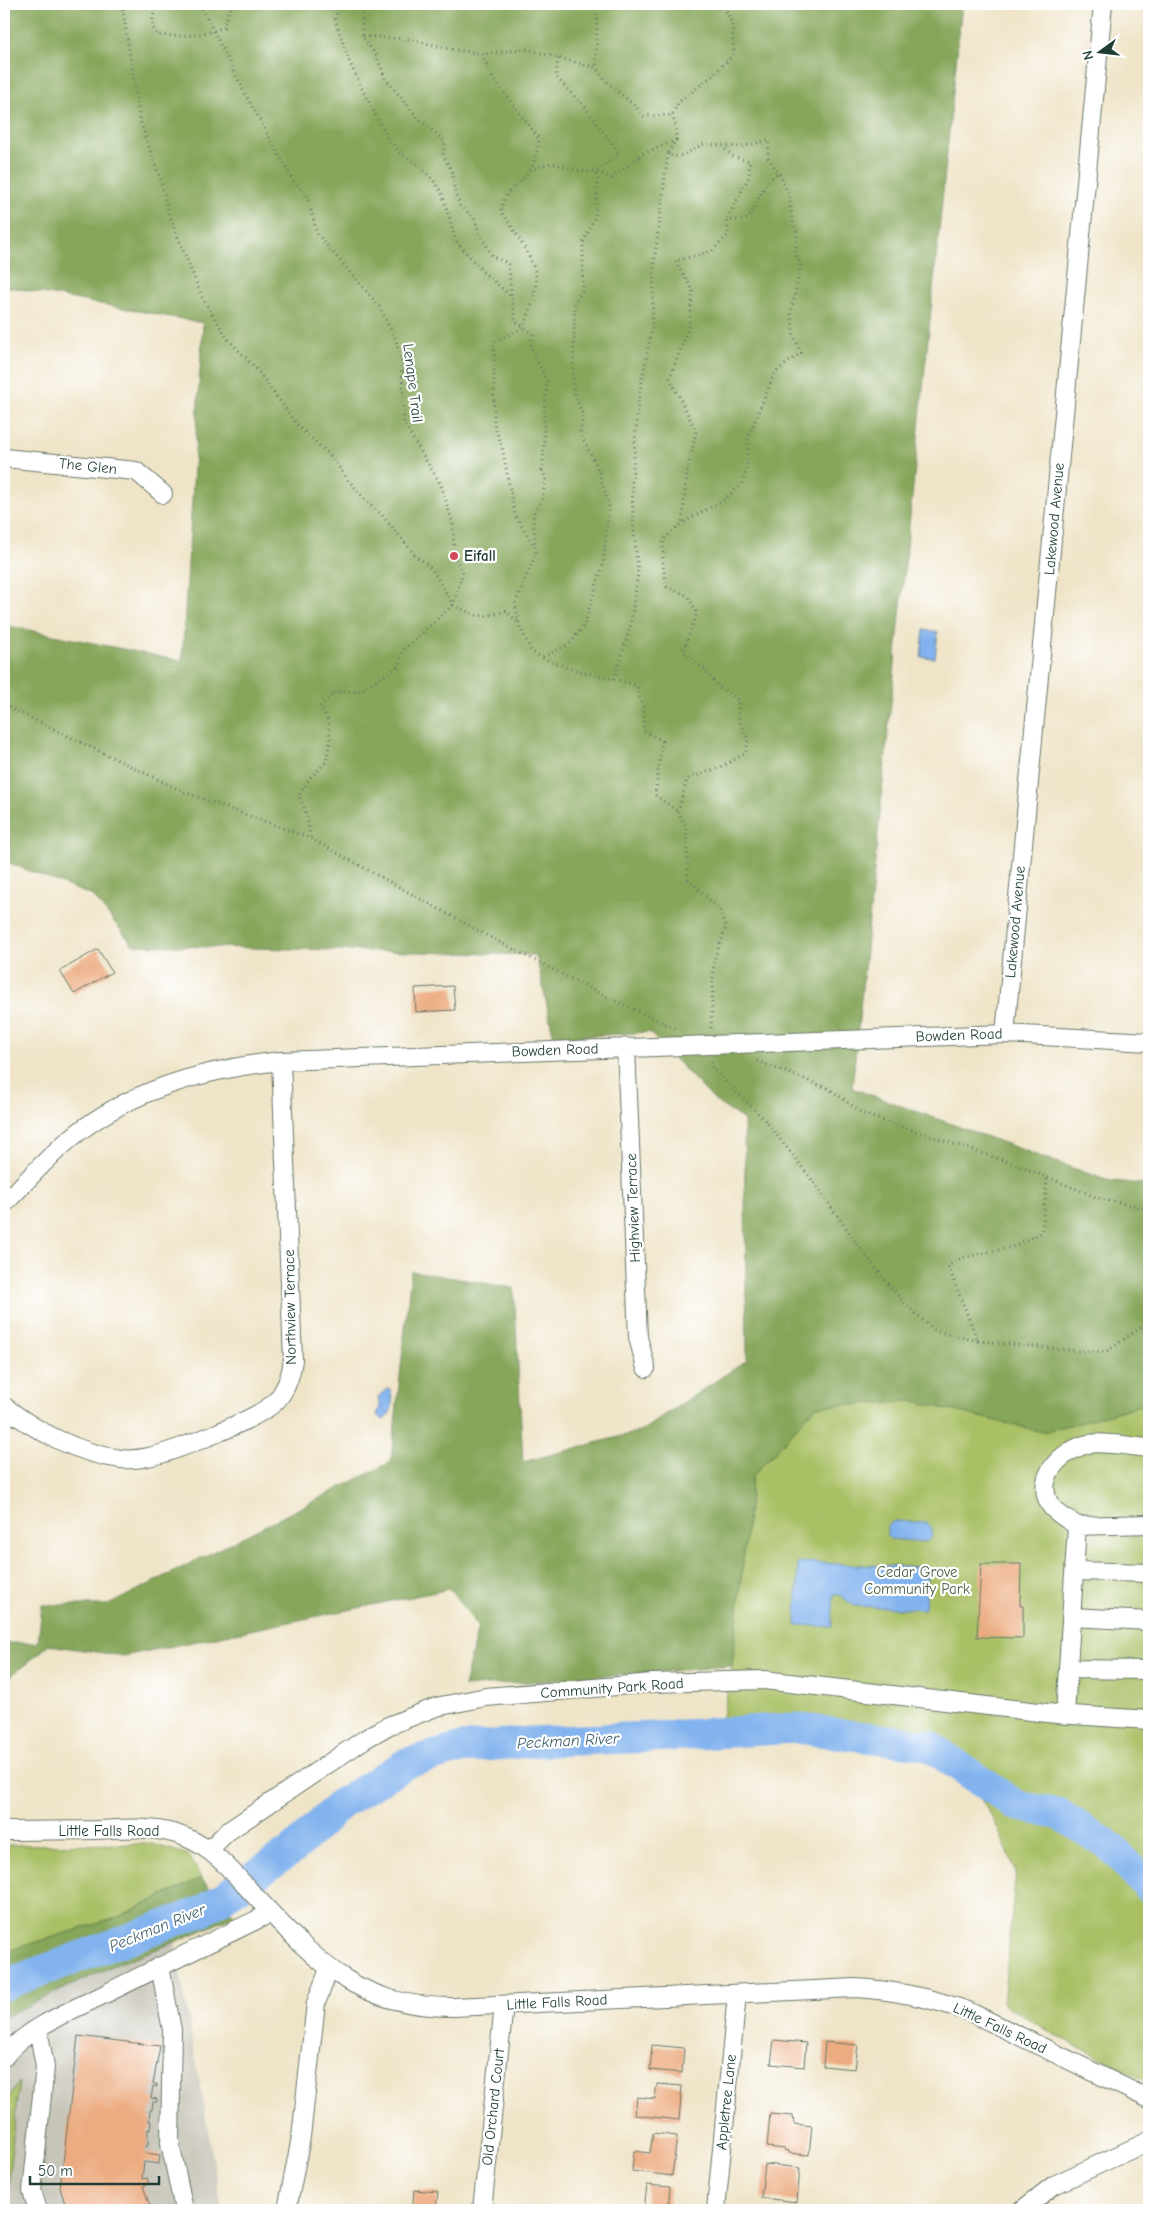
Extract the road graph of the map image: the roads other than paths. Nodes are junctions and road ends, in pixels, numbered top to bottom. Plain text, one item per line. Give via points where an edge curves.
1 (1103, 4) edge
2 (4, 458) edge
3 (163, 494) dead end
4 (1005, 1034) junction
5 (1149, 1042) edge
6 (626, 1047) junction
7 (280, 1061) junction
8 (4, 1204) edge
9 (646, 1368) dead end
10 (4, 1406) edge
11 (1149, 1448) edge
12 (1149, 1524) edge
13 (1077, 1526) junction
14 (1075, 1571) junction
15 (1149, 1573) edge
16 (1072, 1617) junction
17 (1149, 1621) edge
18 (1069, 1669) junction
19 (1149, 1670) edge
20 (1061, 1715) junction
21 (1149, 1720) edge
22 (4, 1831) edge
23 (209, 1850) junction
24 (272, 1912) junction
25 (160, 1966) junction
26 (329, 1969) junction
27 (737, 1994) junction
28 (504, 2004) junction
29 (38, 2029) junction
30 (4, 2057) edge
31 (1149, 2099) edge
32 (1149, 2141) edge
33 (38, 2210) edge
34 (184, 2210) edge
35 (287, 2210) edge
36 (482, 2210) edge
37 (716, 2210) edge
38 (1022, 2210) edge

1 - 4 street, Lakewood Avenue
2 - 3 street, The Glen via 136,471
4 - 5 street, Bowden Road
4 - 6 street, Bowden Road
6 - 7 street, Bowden Road
6 - 9 street, Highview Terrace via 638,1337
7 - 8 street, Bowden Road via 200,1075 130,1102 64,1144
7 - 10 street, Northview Terrace via 293,1360 288,1383 275,1402 256,1416 163,1453 133,1459 105,1456 59,1439
11 - 13 street via 1090,1444 1068,1451 1053,1465 1046,1480 1045,1493 1051,1507
12 - 13 street
13 - 14 street
14 - 15 street
14 - 16 street
16 - 17 street
16 - 18 street
18 - 19 street
18 - 20 street
20 - 21 street, Community Park Road
20 - 23 street, Community Park Road via 764,1680 654,1683 486,1697 452,1703 388,1726 227,1832
22 - 23 street, Little Falls Road via 147,1828 184,1837
23 - 24 street, Little Falls Road
24 - 25 street
24 - 26 street, Little Falls Road
25 - 29 street
25 - 34 street via 172,2030 170,2143
26 - 28 street, Little Falls Road via 375,1995 412,2005
26 - 35 street via 316,2003 301,2137
27 - 28 street, Little Falls Road
27 - 31 street, Little Falls Road via 855,1988 921,1996 991,2021
27 - 37 street, Appletree Lane
28 - 36 street, Old Orchard Court
29 - 30 street via 10,2048
29 - 33 street via 45,2066 32,2191
32 - 38 street via 1054,2185

